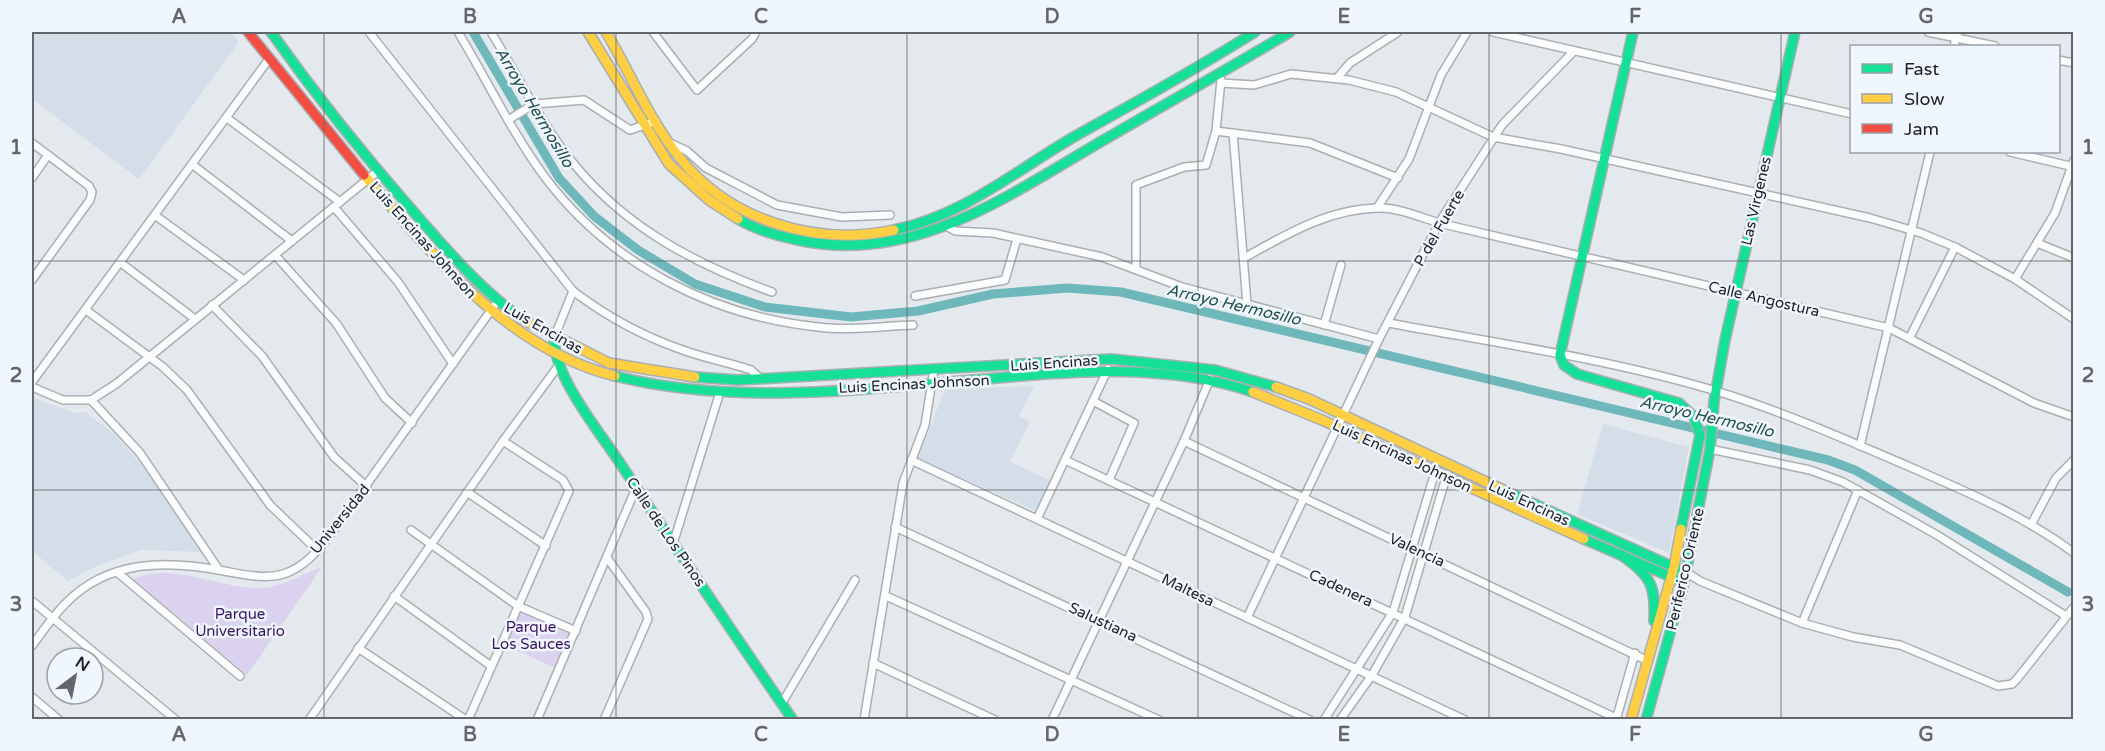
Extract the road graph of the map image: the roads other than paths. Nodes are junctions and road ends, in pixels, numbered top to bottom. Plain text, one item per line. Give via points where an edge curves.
1 (248, 32) edge
2 (271, 32) edge
3 (369, 32) edge
4 (458, 32) edge
5 (491, 32) edge
6 (588, 32) edge
7 (607, 32) edge
8 (653, 32) edge
9 (756, 32) edge
10 (1256, 32) edge
11 (1290, 32) edge
12 (1398, 32) edge
13 (1467, 32) edge
14 (1493, 32) edge
15 (1633, 32) edge
16 (1795, 32) edge
17 (1928, 32) edge
18 (1242, 35) edge
19 (1957, 35) edge
20 (1992, 45) edge
21 (1574, 51) junction
22 (269, 59) junction
23 (1626, 61) junction
24 (1221, 78) junction
25 (1337, 78) junction
26 (1779, 98) junction
27 (534, 104) junction
28 (1430, 106) junction
29 (1850, 114) edge
30 (227, 118) junction
31 (509, 120) junction
32 (656, 122) junction
33 (1094, 126) junction
34 (643, 127) junction
35 (1216, 131) junction
36 (1233, 133) junction
37 (1493, 137) junction
38 (1102, 140) junction
39 (668, 142) junction
40 (32, 143) edge
41 (1930, 153) edge
42 (2015, 153) edge
43 (48, 155) junction
44 (1603, 159) junction
45 (193, 165) junction
46 (2073, 165) edge
47 (378, 171) junction
48 (32, 178) edge
49 (1398, 178) junction
50 (368, 180) junction
51 (1758, 193) junction
52 (340, 202) junction
53 (334, 207) junction
54 (1377, 208) junction
55 (890, 215) dead end
56 (156, 216) junction
57 (1439, 223) junction
58 (946, 226) junction
59 (1911, 230) junction
60 (1017, 239) junction
61 (291, 241) junction
62 (2037, 243) junction
63 (1955, 248) junction
64 (275, 255) junction
65 (1581, 256) junction
66 (1244, 258) junction
67 (2073, 258) edge
68 (121, 263) junction
69 (1341, 265) dead end
70 (1136, 268) junction
71 (244, 279) junction
72 (2015, 279) junction
73 (32, 280) edge
74 (573, 291) junction
75 (772, 292) dead end
76 (1735, 292) junction
77 (915, 296) dead end
78 (497, 301) junction
79 (1246, 304) junction
80 (212, 305) junction
81 (86, 310) junction
82 (490, 311) junction
83 (195, 319) junction
84 (2073, 319) edge
85 (1388, 323) junction
86 (913, 324) dead end
87 (1324, 325) junction
88 (1889, 328) junction
89 (1910, 337) junction
90 (554, 338) junction
91 (1379, 340) junction
92 (554, 351) junction
93 (1560, 355) junction
94 (149, 357) junction
95 (1112, 359) junction
96 (453, 364) junction
97 (559, 365) junction
98 (934, 369) junction
99 (1215, 370) junction
100 (1107, 371) junction
101 (760, 378) junction
102 (1209, 381) junction
103 (933, 383) junction
104 (32, 385) edge
105 (1715, 391) junction
106 (720, 392) junction
107 (91, 400) junction
108 (1093, 401) junction
109 (1344, 416) junction
110 (2073, 417) edge
111 (412, 423) junction
112 (1338, 427) junction
113 (503, 441) junction
114 (1184, 441) junction
115 (1860, 446) junction
116 (1710, 449) junction
117 (911, 460) junction
118 (1065, 460) junction
119 (2073, 460) edge
120 (1439, 461) junction
121 (1450, 466) junction
122 (1436, 471) junction
123 (1447, 477) junction
124 (1109, 480) junction
125 (367, 487) junction
126 (636, 488) junction
127 (1858, 490) junction
128 (467, 492) junction
129 (1304, 498) junction
130 (1154, 501) junction
131 (1037, 519) junction
132 (2032, 523) junction
133 (895, 527) junction
134 (411, 530) dead end
135 (431, 543) junction
136 (673, 544) junction
137 (546, 546) junction
138 (1413, 549) junction
139 (317, 550) junction
140 (1423, 553) junction
141 (2073, 553) edge
142 (1620, 554) junction
143 (1275, 557) junction
144 (608, 559) junction
145 (1127, 561) junction
146 (219, 570) junction
147 (117, 572) junction
148 (1672, 572) junction
149 (1685, 577) junction
150 (855, 580) dead end
151 (394, 596) junction
152 (886, 596) junction
153 (32, 601) edge
154 (518, 606) junction
155 (2073, 608) edge
156 (1393, 612) junction
157 (2066, 616) junction
158 (1405, 617) junction
159 (53, 618) junction
160 (1247, 618) junction
161 (1098, 620) junction
162 (1802, 623) junction
163 (576, 631) junction
164 (32, 646) edge
165 (358, 648) junction
166 (1651, 650) junction
167 (1635, 653) junction
168 (1649, 661) junction
169 (873, 663) junction
170 (491, 666) junction
171 (1358, 668) junction
172 (1372, 675) junction
173 (240, 676) dead end
174 (1071, 680) junction
175 (32, 697) edge
176 (782, 703) junction
177 (1616, 719) edge
178 (58, 720) edge
179 (176, 720) edge
180 (309, 720) edge
181 (467, 720) edge
182 (537, 720) edge
183 (604, 720) edge
184 (793, 720) edge
185 (864, 720) edge
186 (995, 720) edge
187 (1052, 720) edge
188 (1158, 720) edge
189 (1310, 720) edge
190 (1324, 720) edge
191 (1340, 720) edge
192 (1465, 720) edge
193 (1631, 720) edge
194 (1646, 720) edge

1 - 22 main road, Luis Encinas Johnson
2 - 47 main road, Luis Encinas
3 - 74 street
4 - 31 street
5 - 27 street
6 - 34 main road via 626,91
7 - 32 main road
8 - 9 street via 697,90
10 - 18 main road
11 - 24 main road
12 - 25 street via 1350,63
13 - 28 street via 1441,75
14 - 21 street
15 - 23 main road
16 - 26 main road, Las Virgenes
17 - 19 street
18 - 33 main road via 1207,63
19 - 20 street
21 - 23 street
21 - 37 street, P del Fuerte
22 - 30 street
22 - 50 main road, Luis Encinas Johnson
23 - 26 street
23 - 44 main road
24 - 25 street via 1261,84 1291,74
24 - 35 street
24 - 38 main road
25 - 28 street via 1376,86
26 - 29 street
26 - 51 main road, Las Virgenes
27 - 31 street
27 - 34 street via 584,100 623,128
27 - 75 street via 586,180 624,216 680,253 724,275
28 - 37 street
28 - 49 street via 1416,145
30 - 45 street
30 - 52 street
31 - 86 street via 544,176 586,225 677,288 717,305 810,326
32 - 34 street
32 - 39 main road
33 - 38 main road
33 - 39 main road via 945,214 861,237 818,235 753,214 696,176
34 - 58 main road via 665,161 697,191 738,220 786,239 821,246 860,247 891,243
35 - 36 street
35 - 70 street via 1206,165 1184,167 1136,185
36 - 49 street via 1310,143
36 - 66 street
37 - 44 street
37 - 57 street, P del Fuerte
38 - 58 main road via 985,208
39 - 55 street via 687,151 706,168 777,205 842,217
40 - 43 street
41 - 59 street
42 - 46 street
43 - 48 street
43 - 73 street via 89,186 92,196
44 - 51 street
44 - 65 main road
45 - 56 street
45 - 61 street
46 - 62 street via 2055,213
47 - 50 street
47 - 78 main road, Luis Encinas
49 - 54 street
50 - 52 street
50 - 82 main road, Luis Encinas Johnson via 453,276
51 - 59 street
51 - 76 main road, Las Virgenes
52 - 53 street
53 - 61 street
53 - 96 street via 398,282
54 - 57 street, Calle Angostura
54 - 66 street, Calle Angostura via 1346,212 1308,224
56 - 68 street
56 - 71 street
57 - 65 street, Calle Angostura
57 - 85 street, P del Fuerte
58 - 60 street via 955,231
59 - 63 street
59 - 88 street
60 - 70 street
60 - 77 street via 1005,280
61 - 64 street
62 - 67 street
62 - 72 street
63 - 72 street
63 - 89 street
64 - 71 street
64 - 111 street via 336,323 385,398
65 - 76 street, Calle Angostura
65 - 93 main road
66 - 79 street
68 - 81 street
68 - 83 street
69 - 87 street
70 - 79 street
71 - 80 street
72 - 84 street
74 - 90 street
74 - 101 street via 630,328 679,349 752,370
76 - 88 street, Calle Angostura
76 - 105 main road, Las Virgenes
78 - 82 street, Universidad
78 - 90 main road, Luis Encinas
79 - 87 street
80 - 83 street
80 - 125 street via 262,356 334,457
81 - 94 street
81 - 104 street
82 - 92 main road, Luis Encinas Johnson
82 - 96 street, Universidad
83 - 94 street
85 - 91 street, P del Fuerte
85 - 93 street
87 - 91 street
88 - 89 street, Calle Angostura
88 - 115 street
89 - 110 street, Calle Angostura via 2034,403
90 - 92 main road, Calle de Los Pinos
90 - 101 main road, Luis Encinas via 625,367 688,377
91 - 109 street, P del Fuerte
92 - 97 main road, Calle de Los Pinos
92 - 106 main road, Luis Encinas Johnson via 627,379
93 - 105 street
93 - 148 main road, Periferico Oriente via 1564,365 1577,374 1679,403 1688,409 1699,431
94 - 107 street
94 - 139 street via 187,390 266,499
95 - 98 main road, Luis Encinas
95 - 99 main road, Luis Encinas
95 - 100 street
96 - 111 street, Universidad
97 - 113 street
97 - 126 main road, Calle de Los Pinos
98 - 101 main road, Luis Encinas
98 - 103 street
99 - 102 street
99 - 109 main road, Luis Encinas via 1297,394
100 - 102 main road, Luis Encinas Johnson
100 - 103 main road, Luis Encinas Johnson
100 - 108 street
102 - 112 main road, Luis Encinas Johnson via 1293,405
102 - 114 street
103 - 106 main road, Luis Encinas Johnson
103 - 117 street
104 - 107 street via 63,400
105 - 115 street
105 - 116 main road, Periferico Oriente
106 - 136 street
107 - 146 street via 140,453
108 - 118 street
108 - 124 street via 1134,423
109 - 112 street, P del Fuerte
109 - 120 main road, Luis Encinas
111 - 125 street, Universidad
112 - 122 main road, Luis Encinas Johnson
112 - 129 street, P del Fuerte
113 - 128 street
113 - 137 street via 568,487
114 - 129 street, Valencia
114 - 130 street
115 - 132 street
116 - 127 street via 1810,470
116 - 149 main road, Periferico Oriente
117 - 131 street, Maltesa
117 - 133 street
118 - 124 street, Cadenera
118 - 131 street
119 - 132 street via 2056,478
120 - 121 main road, Luis Encinas
120 - 122 street
121 - 123 street
121 - 148 main road, Luis Encinas
122 - 123 main road, Luis Encinas Johnson
122 - 138 street
123 - 140 street
123 - 142 main road, Luis Encinas Johnson
124 - 130 street, Cadenera
125 - 139 street, Universidad
126 - 136 main road, Calle de Los Pinos
126 - 144 street
127 - 157 street
127 - 162 street
128 - 135 street
128 - 137 street
129 - 138 street, Valencia
129 - 143 street, P del Fuerte
130 - 143 street, Cadenera
130 - 145 street
131 - 145 street, Maltesa
132 - 141 street
133 - 152 street
133 - 161 street, Salustiana
134 - 135 street
135 - 151 street
135 - 154 street
136 - 176 main road, Calle de Los Pinos
137 - 154 street
138 - 140 street, Valencia
138 - 156 street
139 - 146 street, Universidad via 283,575 256,576
140 - 158 street
140 - 167 street, Valencia
142 - 148 main road, Luis Encinas Johnson
142 - 166 main road via 1653,581
143 - 156 street, Cadenera
143 - 160 street, P del Fuerte
144 - 163 street
144 - 183 street via 648,619
145 - 160 street, Maltesa
145 - 161 street
146 - 147 street, Universidad via 165,562
147 - 159 street, Universidad via 80,591
147 - 173 street
148 - 149 main road, Luis Encinas
148 - 166 main road, Periferico Oriente
149 - 162 street
149 - 194 main road, Periferico Oriente
150 - 176 street
151 - 165 street
151 - 170 street
152 - 169 street
152 - 174 street
153 - 159 street
154 - 163 street
154 - 170 street
155 - 157 street
156 - 158 street, Cadenera
156 - 171 street
157 - 162 street via 2017,679 2005,686 1985,682 1900,645
158 - 172 street
158 - 177 street, Cadenera
159 - 164 street, Universidad
159 - 179 street
160 - 171 street, Maltesa
161 - 174 street
161 - 189 street, Salustiana
163 - 182 street
165 - 180 street
165 - 181 street
166 - 168 main road, Periferico Oriente
167 - 168 street, Valencia
167 - 177 street
168 - 193 main road, Periferico Oriente
169 - 185 street
169 - 186 street
170 - 181 street
171 - 172 street, Maltesa
171 - 190 street
172 - 191 street
172 - 192 street, Maltesa
174 - 187 street
174 - 188 street
175 - 178 street
176 - 184 main road, Calle de Los Pinos

